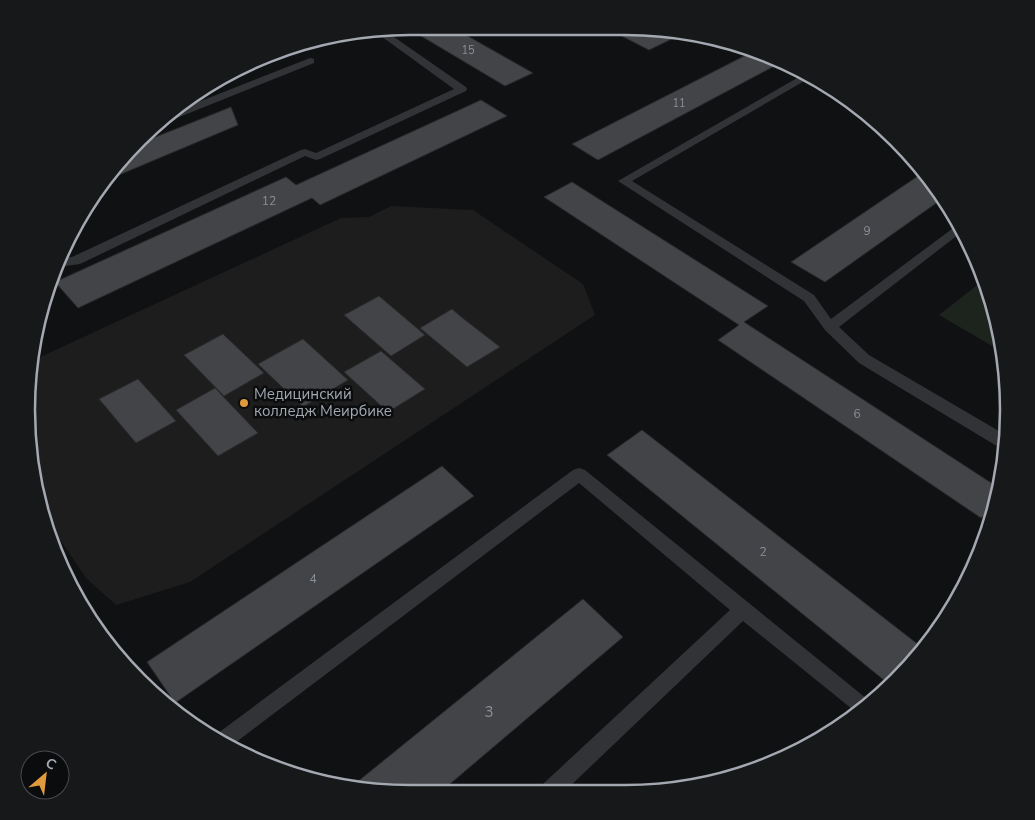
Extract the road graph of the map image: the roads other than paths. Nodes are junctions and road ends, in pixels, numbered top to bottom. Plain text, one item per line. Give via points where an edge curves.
1 (386, 36) edge
2 (310, 61) dead end
3 (801, 79) edge
4 (181, 113) edge
5 (955, 232) edge
6 (66, 262) edge
7 (830, 327) junction
8 (999, 435) edge
9 (743, 610) junction
10 (859, 703) edge
11 (227, 737) edge
12 (556, 785) edge

1 - 6 lane via 462,89 316,157 305,152
2 - 4 lane
3 - 7 lane via 624,181 809,298
5 - 7 lane
7 - 8 lane via 864,359
9 - 10 lane
9 - 11 lane via 579,474
9 - 12 lane

